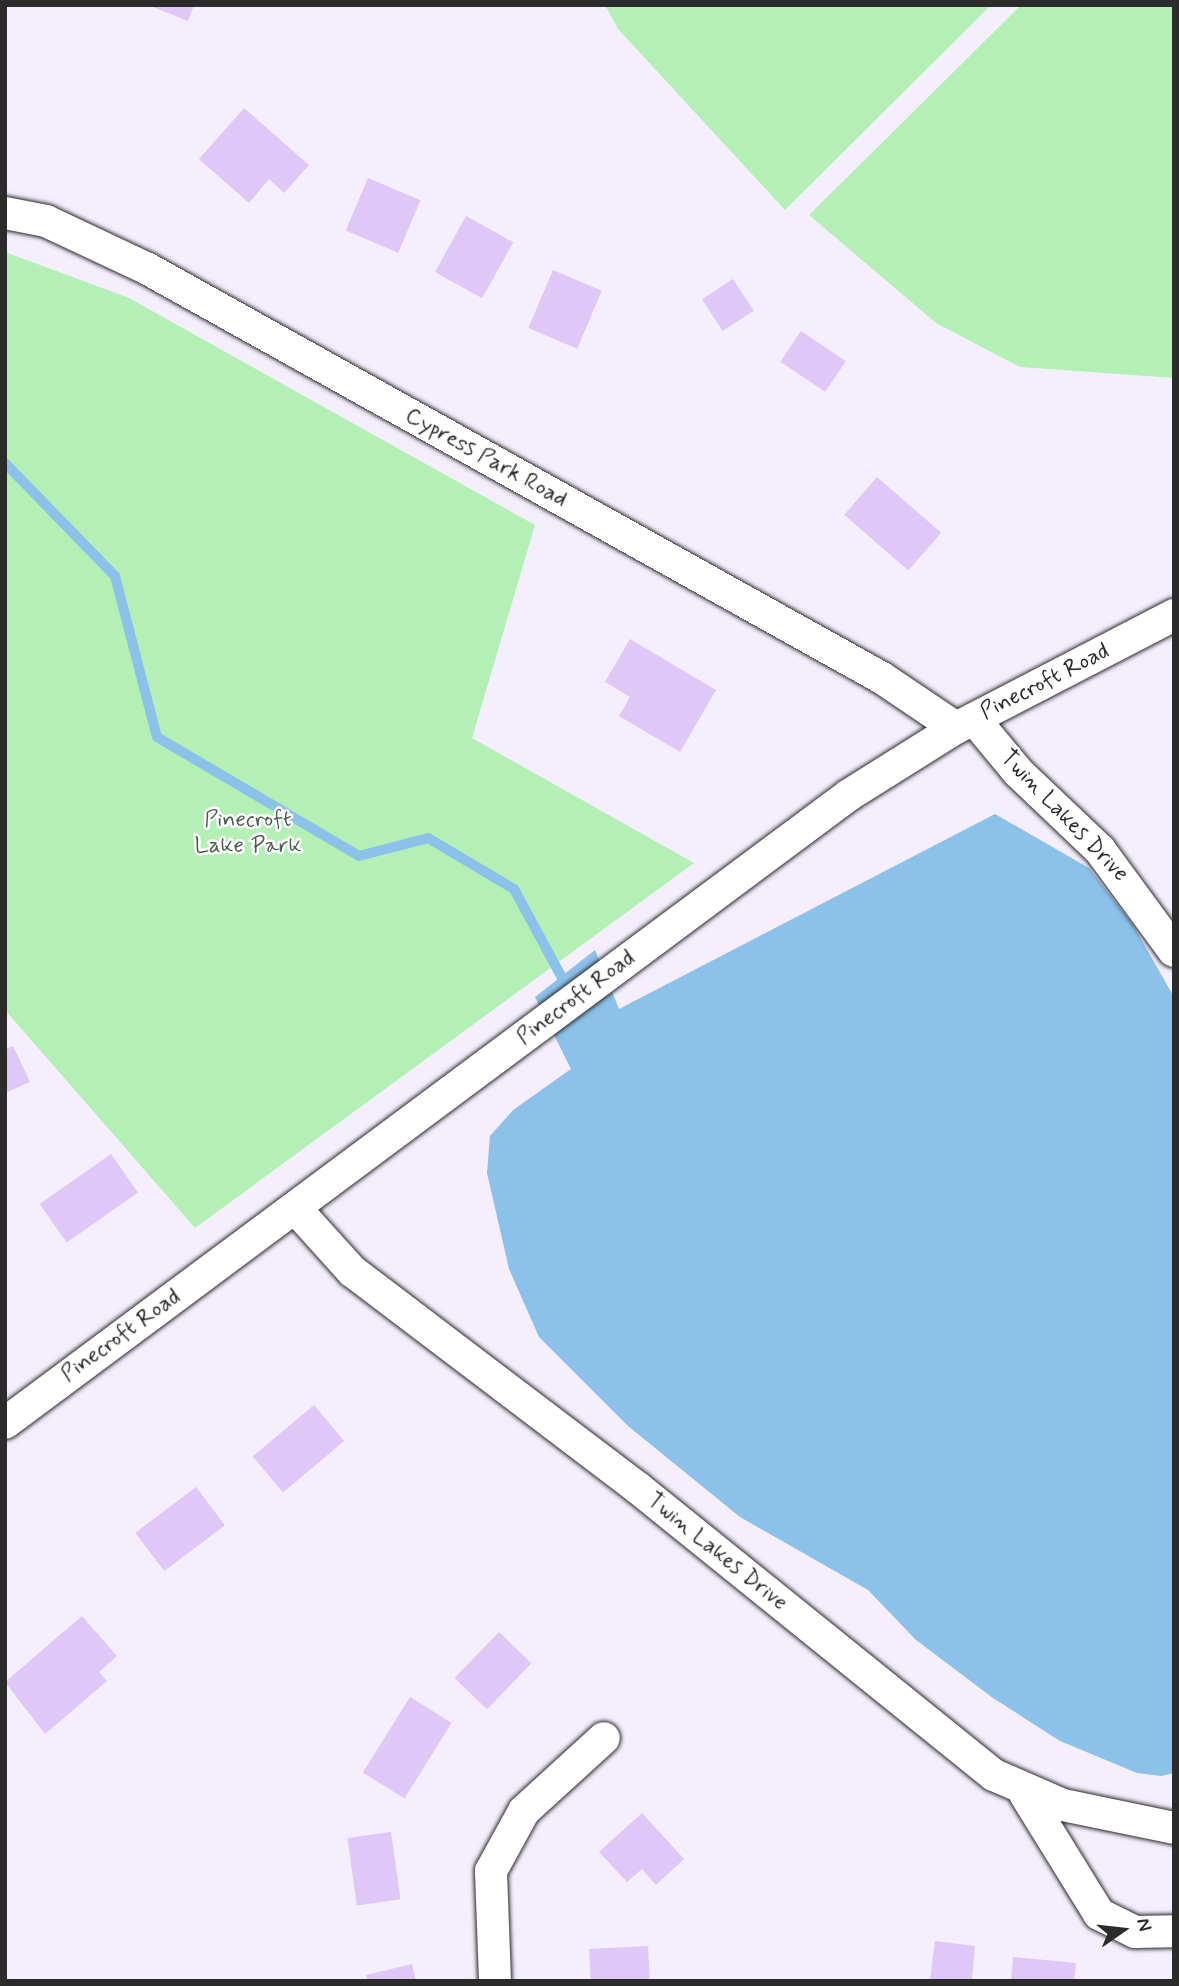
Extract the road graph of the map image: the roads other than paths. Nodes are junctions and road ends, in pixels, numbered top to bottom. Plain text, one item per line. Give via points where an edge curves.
1 (5, 213) edge
2 (1174, 615) edge
3 (965, 723) junction
4 (1174, 951) edge
5 (296, 1209) junction
6 (5, 1423) edge
7 (604, 1738) dead end
8 (1025, 1794) junction
9 (1174, 1828) edge
10 (1174, 1931) edge
11 (495, 1981) edge

1 - 3 street, Cypress Park Road via 46,221 148,269
2 - 3 street, Pinecroft Road
3 - 4 street, Twin Lakes Drive via 1115,867
3 - 5 street, Pinecroft Road via 849,795
5 - 6 street, Pinecroft Road
5 - 8 street, Twin Lakes Drive via 352,1270
7 - 11 street via 524,1811 491,1871
8 - 9 street, Twin Lakes Drive
8 - 10 street via 1099,1914 1135,1931

